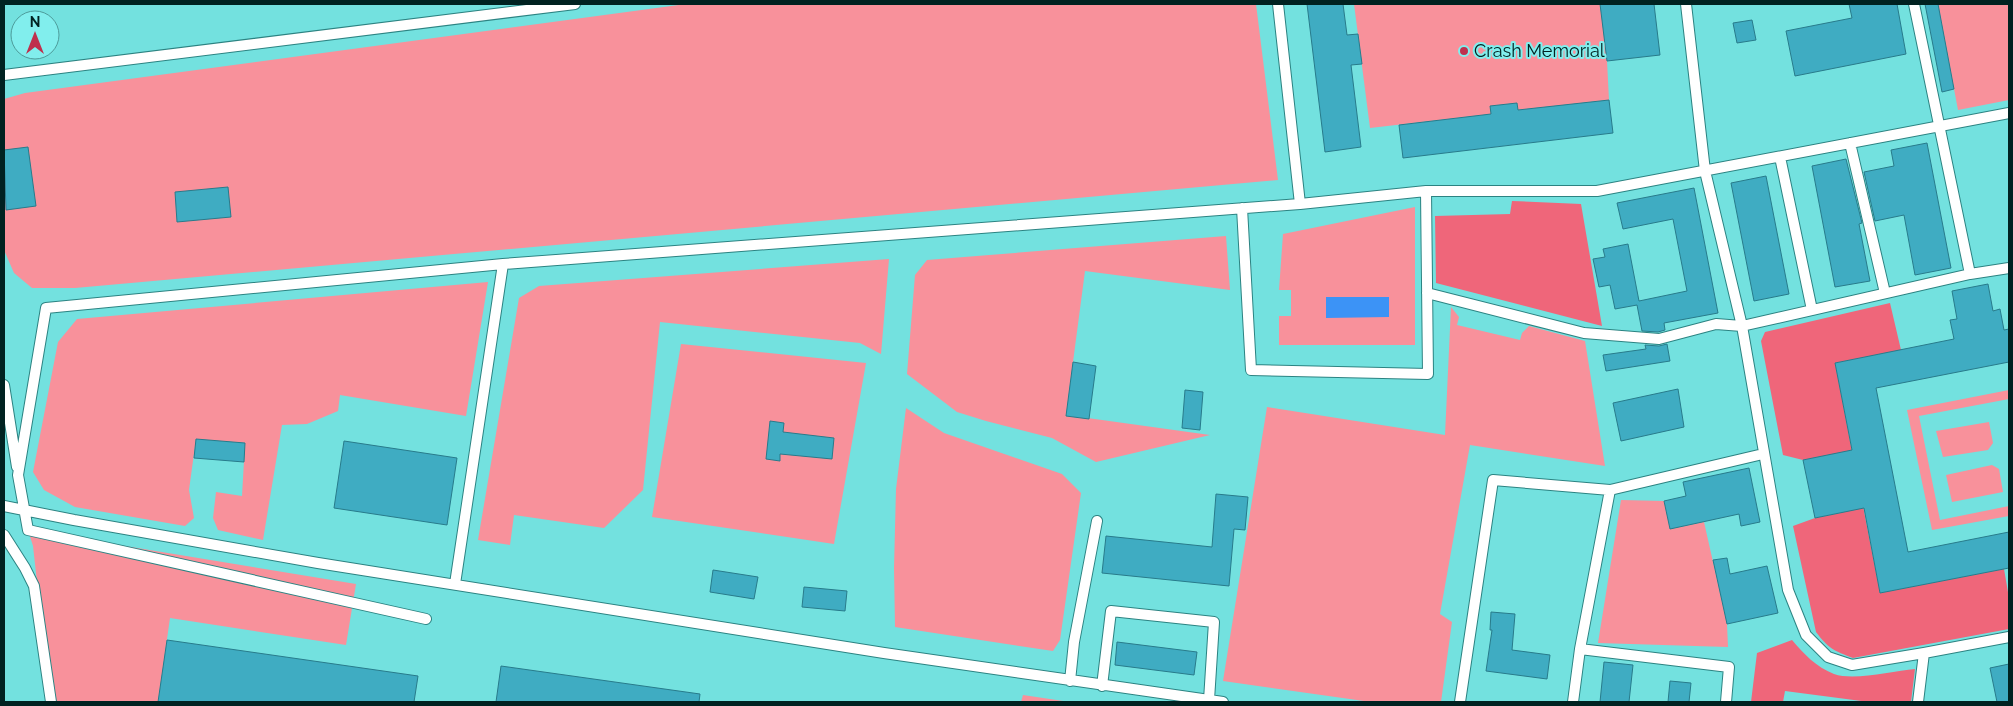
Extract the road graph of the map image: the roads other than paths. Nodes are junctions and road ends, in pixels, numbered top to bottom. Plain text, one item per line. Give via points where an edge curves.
1 (575, 4) edge
2 (1278, 4) edge
3 (1686, 4) edge
4 (1914, 4) edge
5 (4, 75) edge
6 (2009, 113) edge
7 (1939, 126) junction
8 (1850, 144) junction
9 (1780, 157) junction
10 (1705, 171) junction
11 (1426, 191) junction
12 (1300, 204) junction
13 (1242, 208) junction
14 (503, 264) junction
15 (2009, 268) edge
16 (1970, 274) junction
17 (1427, 293) junction
18 (1885, 293) junction
19 (1812, 310) junction
20 (1742, 326) junction
21 (4, 385) edge
22 (1763, 454) junction
23 (18, 475) junction
24 (1610, 490) junction
25 (4, 506) edge
26 (24, 510) junction
27 (1097, 521) dead end
28 (4, 535) edge
29 (455, 584) junction
30 (426, 619) dead end
31 (2009, 637) edge
32 (1580, 649) junction
33 (1924, 654) junction
34 (1070, 681) junction
35 (1102, 686) junction
36 (1209, 700) junction
37 (51, 702) edge
38 (1223, 702) edge
39 (1460, 702) edge
40 (1573, 702) edge
41 (1726, 702) edge
42 (1918, 702) edge

1 - 5 lane
2 - 12 lane
3 - 10 lane
4 - 7 lane
6 - 7 lane
7 - 8 lane
7 - 16 lane
8 - 9 lane
8 - 18 lane
9 - 10 lane
9 - 19 lane
10 - 11 lane via 1597,191
10 - 20 lane
11 - 12 lane
11 - 17 lane
12 - 13 lane
13 - 14 lane
13 - 17 lane via 1251,370 1428,374
14 - 23 lane via 46,308
14 - 29 lane
15 - 16 lane
16 - 18 lane
17 - 20 lane via 1584,332 1659,339 1716,324
18 - 19 lane
19 - 20 lane
20 - 22 lane
21 - 23 lane
22 - 24 lane
22 - 33 lane via 1788,590 1806,636 1828,657 1852,664
23 - 26 lane
24 - 32 lane
24 - 39 lane via 1493,480
25 - 26 lane
26 - 29 lane
26 - 30 lane via 28,530
27 - 34 lane via 1074,642
28 - 37 lane via 34,586
29 - 34 lane
31 - 33 lane
32 - 40 lane
32 - 41 lane via 1729,667
33 - 42 lane
34 - 35 lane
35 - 36 lane
35 - 36 lane via 1111,610 1214,622
36 - 38 lane

